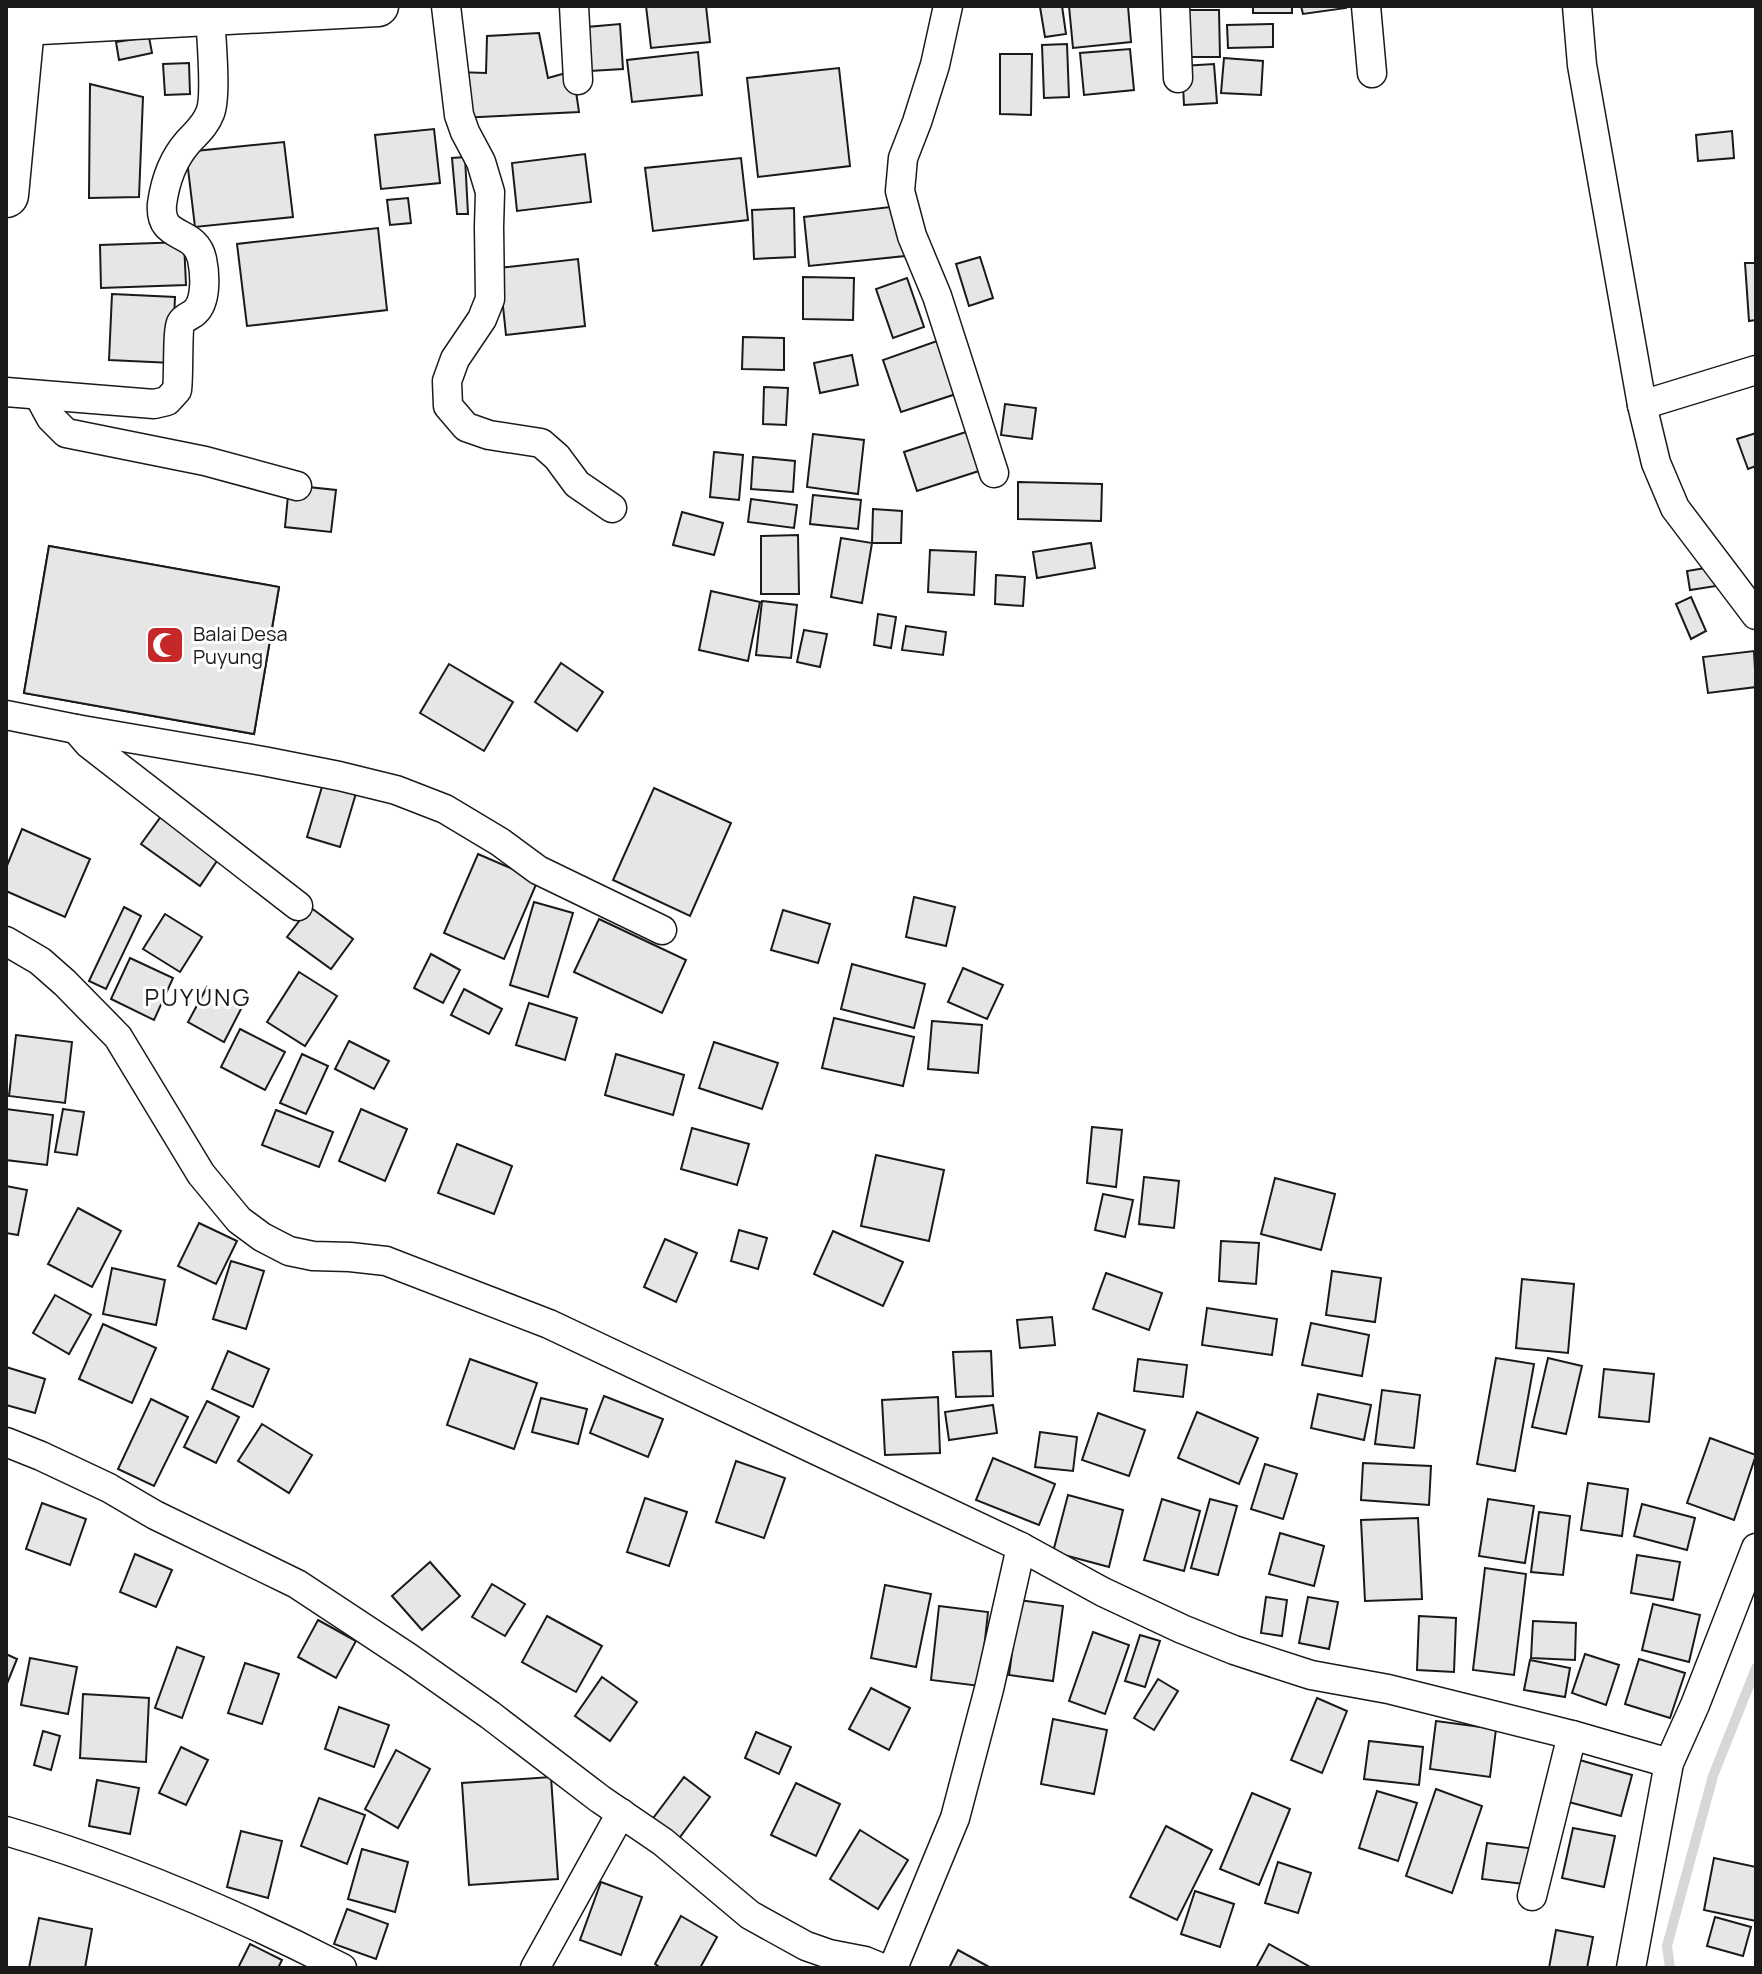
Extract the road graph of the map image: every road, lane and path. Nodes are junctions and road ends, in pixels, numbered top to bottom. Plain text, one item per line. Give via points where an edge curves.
1 (378, 6) edge
2 (446, 6) edge
3 (574, 6) edge
4 (948, 6) edge
5 (1175, 6) edge
6 (1366, 6) edge
7 (1577, 6) edge
8 (210, 15) junction
9 (18, 18) edge
10 (1372, 73) dead end
11 (1178, 78) dead end
12 (578, 80) dead end
13 (6, 195) edge
14 (1756, 370) edge
15 (6, 392) edge
16 (39, 396) junction
17 (1642, 405) junction
18 (994, 473) dead end
19 (297, 486) dead end
20 (612, 508) dead end
21 (1756, 615) edge
22 (6, 715) edge
23 (76, 729) junction
24 (298, 906) dead end
25 (662, 930) dead end
26 (6, 941) edge
27 (6, 1442) edge
28 (1021, 1547) junction
29 (1756, 1548) edge
30 (1572, 1735) junction
31 (1669, 1763) junction
32 (621, 1813) junction
33 (6, 1831) edge
34 (1532, 1896) dead end
35 (342, 1968) edge
36 (535, 1968) edge
37 (882, 1968) edge
38 (893, 1968) edge
39 (1631, 1968) edge

1 - 8 main road
2 - 20 street via 459,115 490,192 490,299 455,359 447,381 448,406 466,427 541,443 577,484
3 - 12 street
4 - 18 street via 935,65 903,158 900,191
5 - 11 street
6 - 10 street
7 - 17 street via 1582,65
8 - 9 main road
8 - 16 street via 212,110 176,158 162,208 165,226 195,244 204,269 200,306 180,324 177,390 167,401 154,404
9 - 13 main road
14 - 17 street
15 - 16 street
16 - 19 street via 66,433
17 - 21 street via 1656,463 1675,508
22 - 23 street
23 - 24 street
23 - 25 street via 396,790 445,809 538,870
26 - 28 street via 40,961 118,1037 201,1174 239,1220 262,1237 289,1251 386,1261 549,1324
27 - 32 street via 297,1584 421,1666
28 - 30 street via 1103,1592 1234,1650 1311,1675
28 - 38 street via 955,1818
29 - 31 street
30 - 31 street
30 - 34 street
31 - 39 street
32 - 36 street
32 - 37 street via 750,1915 806,1946
33 - 35 street via 179,1892

